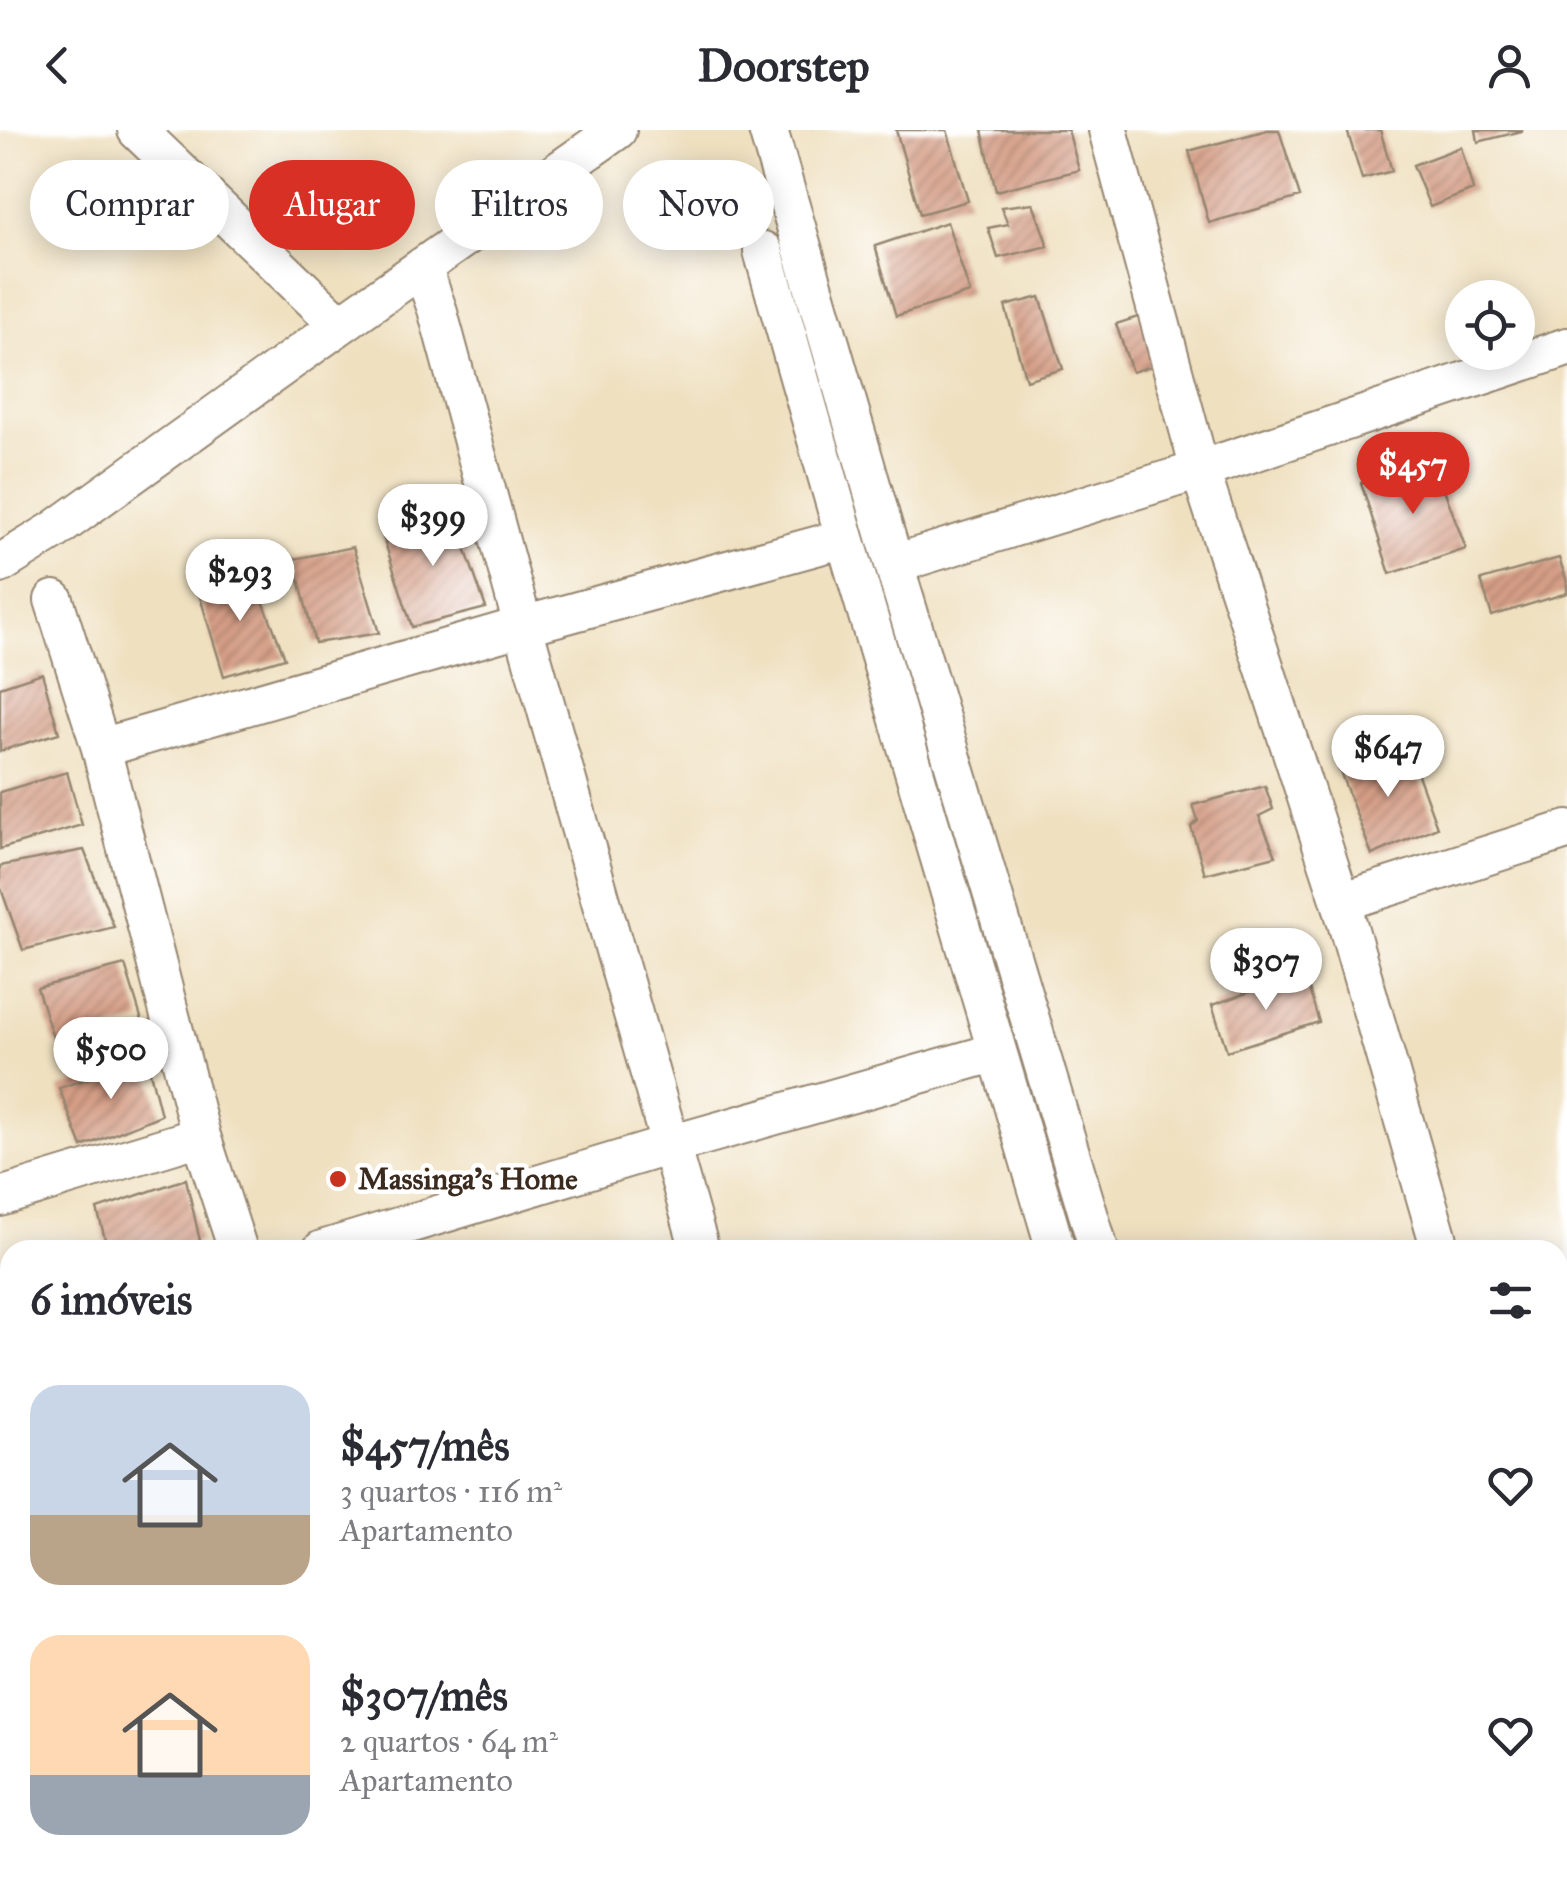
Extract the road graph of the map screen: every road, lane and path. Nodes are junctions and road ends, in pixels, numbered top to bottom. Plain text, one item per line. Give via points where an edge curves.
1 (137, 130) edge
2 (617, 130) edge
3 (768, 130) edge
4 (1108, 130) edge
5 (762, 251) dead end
6 (422, 267) junction
7 (340, 324) junction
8 (1567, 347) edge
9 (1200, 470) junction
10 (844, 538) junction
11 (0, 564) edge
12 (894, 564) junction
13 (54, 600) dead end
14 (523, 626) junction
15 (102, 748) junction
16 (1567, 830) edge
17 (1341, 902) junction
18 (998, 1052) junction
19 (201, 1136) junction
20 (670, 1145) junction
21 (0, 1197) edge
22 (235, 1240) edge
23 (355, 1240) edge
24 (697, 1240) edge
25 (1053, 1240) edge
26 (1095, 1240) edge
27 (1438, 1240) edge

1 - 7 street
2 - 6 street
3 - 12 street
4 - 9 street
5 - 10 street
6 - 7 street
6 - 14 street
7 - 11 street
8 - 9 street
9 - 12 street
9 - 17 street
10 - 14 street
10 - 18 street
12 - 26 street
13 - 15 street
14 - 15 street
14 - 20 street
15 - 19 street
16 - 17 street
17 - 27 street
18 - 20 street
18 - 25 street
19 - 21 street
19 - 22 street
20 - 23 street
20 - 24 street

